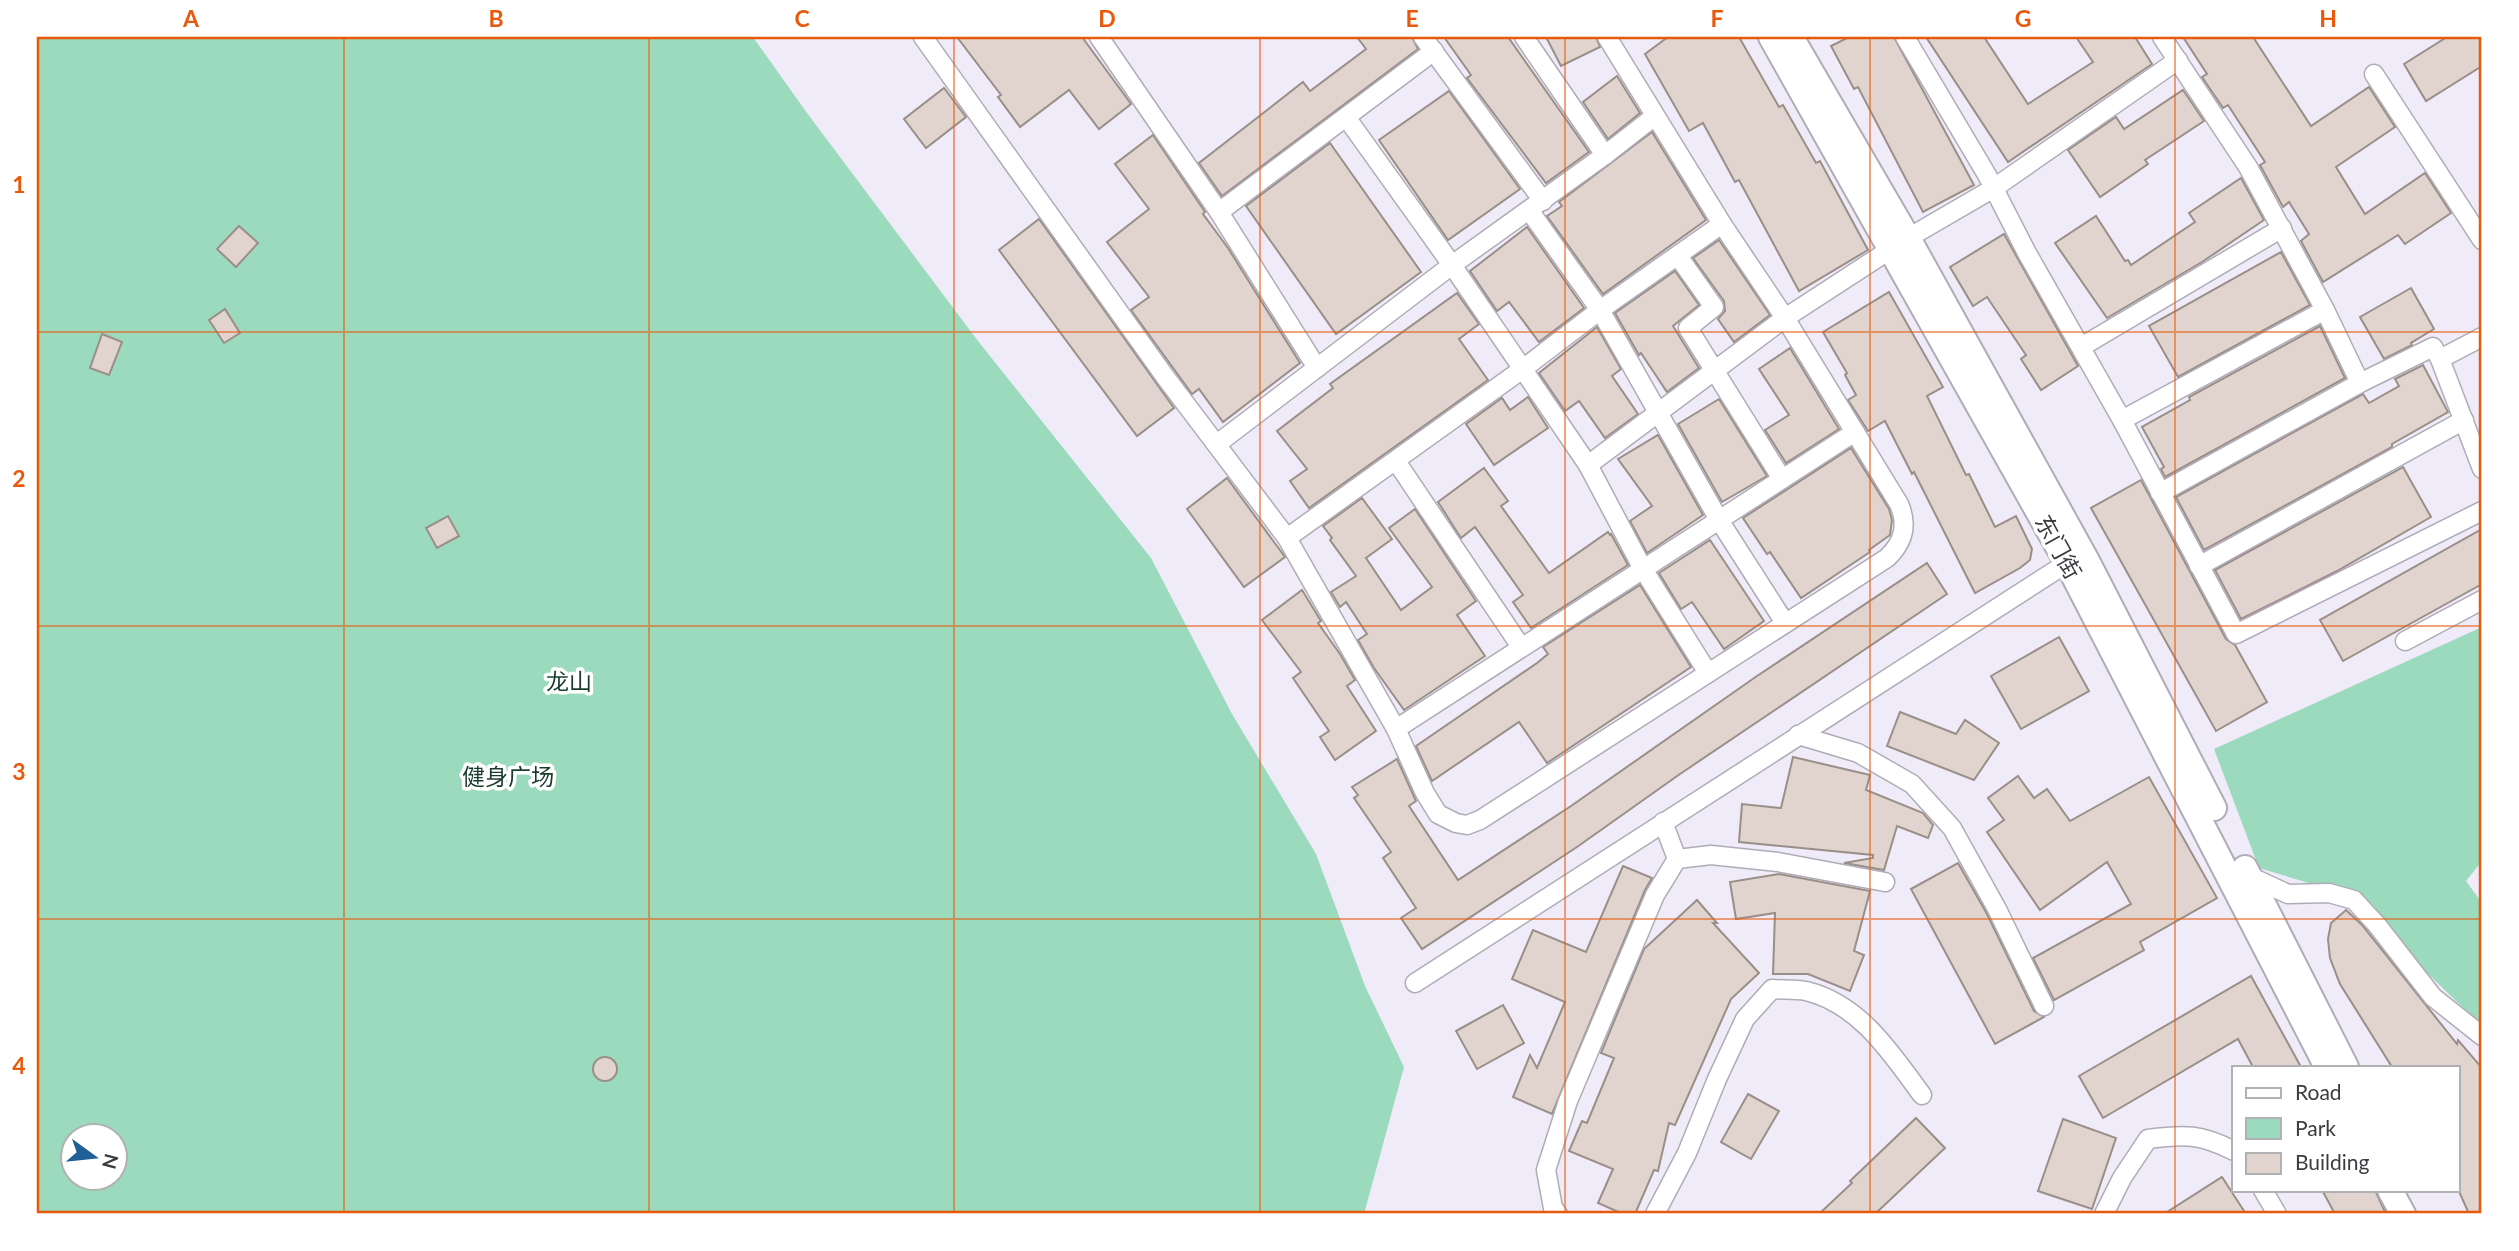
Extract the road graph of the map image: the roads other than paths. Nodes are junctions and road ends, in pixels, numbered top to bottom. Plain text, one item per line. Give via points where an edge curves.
1 (923, 37) edge
2 (1099, 37) edge
3 (1524, 37) edge
4 (1606, 37) edge
5 (1771, 37) edge
6 (1791, 37) edge
7 (1905, 37) edge
8 (2162, 37) edge
9 (1428, 44) edge
10 (2178, 60) junction
11 (2374, 74) dead end
12 (1655, 116) junction
13 (1346, 117) junction
14 (1605, 155) junction
15 (1994, 188) junction
16 (1536, 205) junction
17 (1219, 212) junction
18 (1722, 224) junction
19 (2282, 228) junction
20 (2482, 240) edge
21 (1900, 244) junction
22 (1678, 256) junction
23 (1452, 265) junction
24 (1600, 310) junction
25 (2325, 310) junction
26 (1785, 318) junction
27 (2482, 337) edge
28 (2081, 347) junction
29 (2440, 359) junction
30 (1524, 368) junction
31 (1317, 369) junction
32 (1714, 370) junction
33 (2360, 383) junction
34 (1657, 413) junction
35 (2122, 420) junction
36 (2464, 421) junction
37 (1855, 432) junction
38 (1217, 444) junction
39 (1396, 461) junction
40 (1588, 465) junction
41 (2482, 469) edge
42 (1782, 479) junction
43 (2160, 493) junction
44 (2482, 511) edge
45 (1718, 520) junction
46 (1287, 538) junction
47 (2067, 563) junction
48 (2199, 566) junction
49 (1643, 569) junction
50 (2482, 600) edge
51 (1785, 624) junction
52 (2404, 641) dead end
53 (1521, 647) junction
54 (1708, 673) junction
55 (1396, 729) junction
56 (1798, 735) junction
57 (1663, 822) junction
58 (2217, 850) junction
59 (1677, 859) junction
60 (2249, 877) junction
61 (1885, 882) dead end
62 (1415, 982) dead end
63 (2044, 1006) dead end
64 (2482, 1036) edge
65 (2326, 1066) edge
66 (2345, 1066) edge
67 (1922, 1095) dead end
68 (2232, 1150) edge
69 (2264, 1192) edge
70 (2391, 1192) edge
71 (2410, 1192) edge
72 (1558, 1214) edge
73 (1655, 1214) edge
74 (2104, 1214) edge
75 (2277, 1214) edge
76 (2403, 1214) edge
77 (2421, 1214) edge

1 - 38 street
2 - 17 street
3 - 14 street
4 - 12 street
5 - 21 street, 东门街
6 - 21 street, 东门街
7 - 15 street
8 - 10 street
9 - 13 street
9 - 16 street
10 - 15 street
10 - 19 street
11 - 20 street
12 - 14 street
12 - 18 street
13 - 17 street
13 - 23 street
14 - 16 street
15 - 21 street
15 - 28 street
16 - 23 street
16 - 24 street
17 - 31 street
18 - 22 street
18 - 26 street
19 - 25 street
19 - 28 street
21 - 26 street
21 - 47 street, 东门街
21 - 60 street, 东门街 via 2087,559
22 - 24 street
22 - 32 street via 1714,307 1688,328
23 - 30 street
23 - 31 street
24 - 30 street
24 - 34 street
25 - 33 street
25 - 35 street
26 - 32 street
26 - 37 street
27 - 29 street
28 - 35 street
29 - 33 street via 2433,347
29 - 36 street
30 - 39 street
30 - 40 street
31 - 38 street
32 - 34 street
32 - 42 street
33 - 43 street
34 - 40 street
34 - 45 street
35 - 43 street
36 - 41 street
36 - 48 street
37 - 42 street
37 - 51 street via 1904,516 1904,531 1887,558
38 - 46 street
39 - 46 street
39 - 53 street
40 - 49 street
42 - 45 street
43 - 48 street
44 - 48 street via 2236,634
45 - 49 street
45 - 51 street
46 - 55 street
47 - 56 street
47 - 58 street, 东门街
49 - 53 street
49 - 54 street
50 - 52 street
51 - 54 street
53 - 55 street
54 - 55 street via 1467,825 1438,814
56 - 57 street
56 - 63 street via 1858,753 1912,785 1952,828
57 - 59 street
57 - 62 street
58 - 60 street
58 - 65 street, 东门街
59 - 61 street via 1711,855 1778,862
59 - 72 street via 1655,895 1568,1101 1546,1170 1553,1209
60 - 64 street via 2288,894 2329,893 2354,900 2433,997
60 - 66 street, 东门街
67 - 73 street via 1878,1036 1848,1009 1806,991 1772,989 1745,1019
68 - 74 street via 2209,1139 2148,1139
69 - 75 street
70 - 76 street
71 - 77 street

